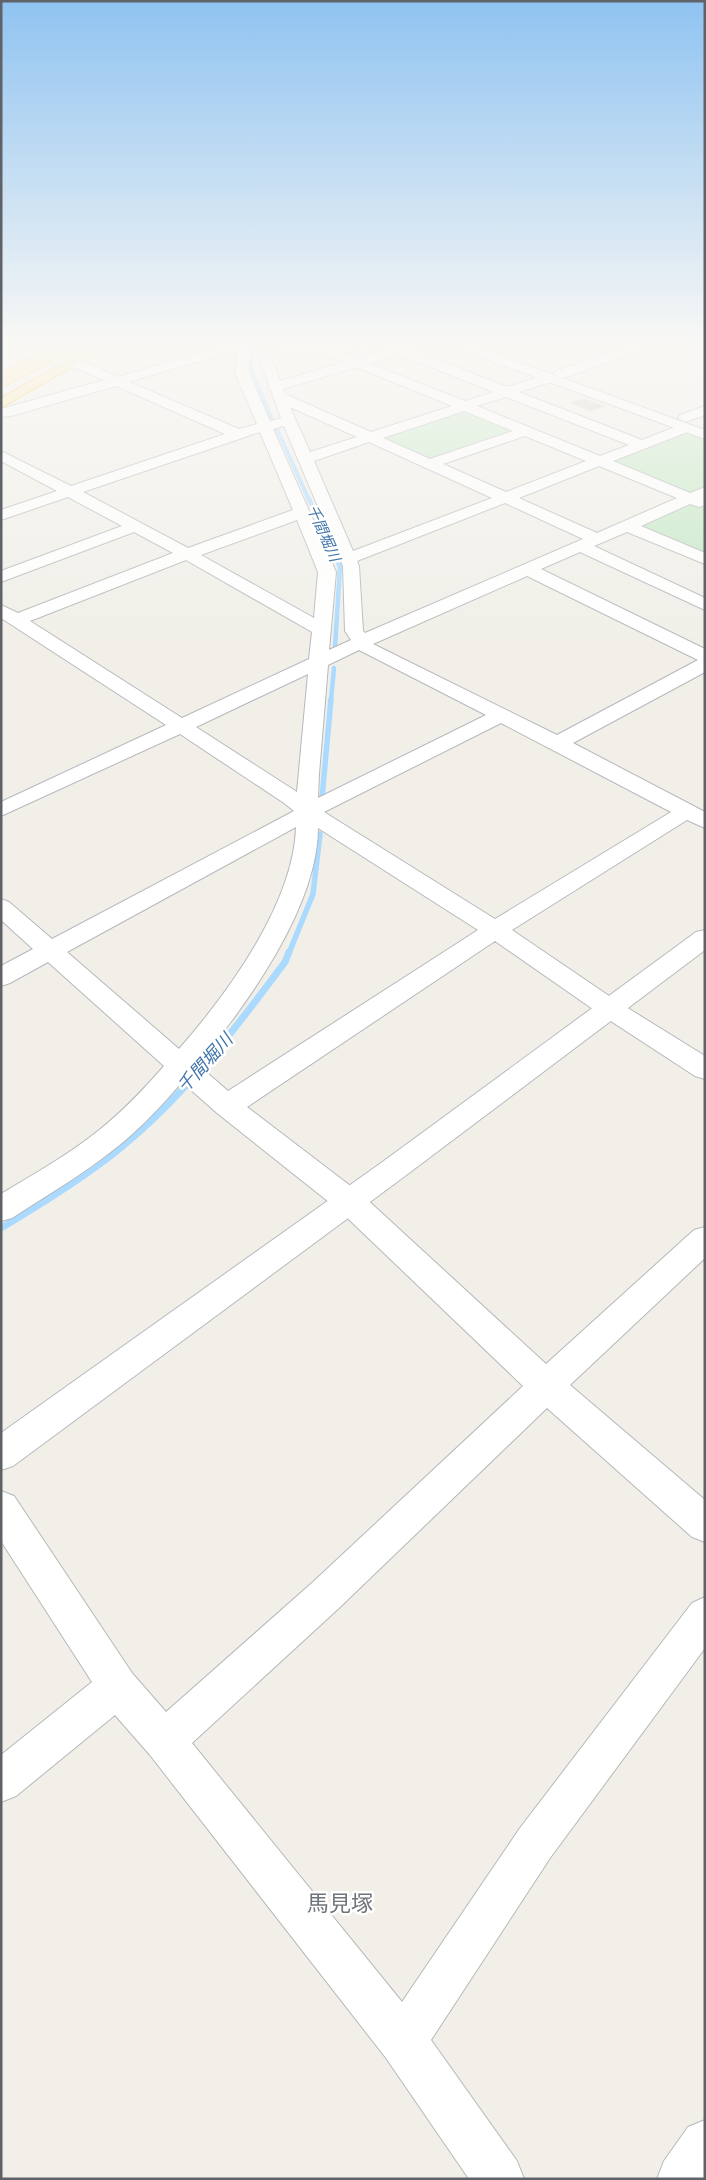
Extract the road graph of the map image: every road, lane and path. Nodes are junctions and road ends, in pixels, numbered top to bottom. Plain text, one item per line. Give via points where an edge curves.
1 (215, 442) edge
2 (271, 442) edge
3 (299, 442) edge
4 (355, 442) edge
5 (380, 442) edge
6 (494, 442) edge
7 (551, 442) edge
8 (635, 442) edge
9 (649, 442) edge
10 (643, 445) junction
11 (1, 456) edge
12 (306, 458) junction
13 (599, 462) junction
14 (429, 464) junction
15 (68, 491) junction
16 (506, 498) junction
17 (700, 498) edge
18 (300, 513) junction
19 (1, 515) edge
20 (628, 526) junction
21 (134, 527) junction
22 (588, 543) junction
23 (187, 554) junction
24 (348, 558) junction
25 (705, 559) edge
26 (527, 569) junction
27 (1, 577) edge
28 (705, 605) edge
29 (6, 613) edge
30 (321, 630) junction
31 (363, 642) junction
32 (705, 656) edge
33 (318, 663) junction
34 (705, 664) edge
35 (501, 715) junction
36 (181, 728) junction
37 (557, 743) junction
38 (1, 810) edge
39 (308, 812) junction
40 (696, 816) edge
41 (1, 907) edge
42 (495, 930) junction
43 (705, 938) edge
44 (50, 950) junction
45 (1, 977) edge
46 (609, 1008) junction
47 (183, 1067) junction
48 (705, 1069) edge
49 (218, 1098) junction
50 (350, 1202) junction
51 (1, 1209) edge
52 (705, 1239) edge
53 (546, 1386) junction
54 (1, 1454) edge
55 (1, 1508) edge
56 (705, 1524) edge
57 (705, 1616) edge
58 (118, 1688) junction
59 (164, 1741) junction
60 (1, 1781) edge
61 (403, 2041) junction
62 (705, 2144) edge
63 (499, 2179) edge
64 (682, 2179) edge

1 - 15 street
2 - 18 street
3 - 12 street
4 - 12 street
5 - 14 street
6 - 14 street
7 - 13 street
8 - 10 street
9 - 10 street
10 - 13 street
11 - 15 street
12 - 24 street
13 - 16 street
13 - 17 street
14 - 16 street
15 - 19 street
15 - 21 street
16 - 22 street
16 - 24 street
17 - 20 street
18 - 23 street
18 - 30 street via 327,572
20 - 22 street
20 - 25 street
21 - 23 street
21 - 27 street
22 - 26 street
22 - 28 street
23 - 29 street
23 - 30 street
24 - 31 street via 354,631
26 - 31 street
26 - 32 street
29 - 36 street
30 - 33 street
31 - 33 street
31 - 35 street via 367,648
33 - 36 street
33 - 39 street via 308,774
34 - 37 street
35 - 37 street
35 - 39 street
36 - 38 street
36 - 39 street via 292,798
37 - 40 street
39 - 42 street
39 - 44 street
39 - 47 street via 307,842 292,896 277,931 232,1001
40 - 42 street
41 - 44 street
42 - 46 street
42 - 49 street
43 - 46 street
44 - 45 street
44 - 47 street
46 - 48 street
46 - 50 street
47 - 49 street
47 - 51 street via 108,1139
49 - 50 street
50 - 53 street
50 - 54 street
52 - 53 street
53 - 56 street
53 - 59 street via 326,1595
55 - 58 street
57 - 61 street via 535,1843
58 - 59 street
58 - 60 street
59 - 61 street
61 - 63 street
62 - 64 street

